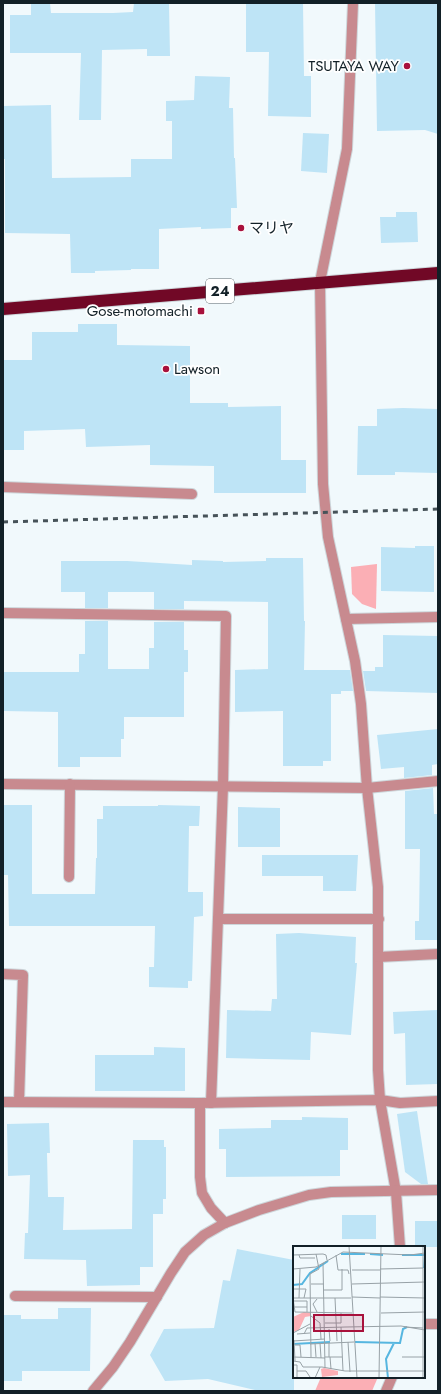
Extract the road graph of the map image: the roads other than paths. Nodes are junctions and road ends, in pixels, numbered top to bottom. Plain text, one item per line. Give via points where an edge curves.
1 (353, 3) edge
2 (438, 273) edge
3 (320, 282) junction
4 (3, 309) edge
5 (3, 487) edge
6 (192, 494) dead end
7 (3, 614) edge
8 (438, 617) edge
9 (346, 619) junction
10 (438, 781) edge
11 (3, 784) edge
12 (70, 784) junction
13 (223, 786) junction
14 (367, 788) junction
15 (69, 878) dead end
16 (218, 919) junction
17 (379, 919) junction
18 (438, 954) edge
19 (378, 957) junction
20 (3, 974) edge
21 (380, 1100) junction
22 (438, 1101) edge
23 (3, 1102) edge
24 (19, 1102) junction
25 (200, 1103) junction
26 (211, 1103) junction
27 (438, 1190) edge
28 (396, 1192) junction
29 (225, 1223) junction
30 (400, 1246) edge
31 (15, 1296) dead end
32 (157, 1297) junction
33 (425, 1324) edge
34 (438, 1324) edge
35 (392, 1378) edge
36 (93, 1391) edge
37 (386, 1391) edge

1 - 3 street via 347,149
2 - 3 highway, 24
3 - 4 highway, 24
3 - 9 street via 325,513
5 - 6 street
7 - 13 street via 226,616
8 - 9 street
9 - 14 street via 356,661
10 - 14 street
11 - 12 street
12 - 13 street
12 - 15 street
13 - 14 street
13 - 16 street
14 - 17 street
16 - 17 street
16 - 26 street
17 - 19 street
18 - 19 street
19 - 21 street
20 - 24 street via 23,975
21 - 22 street via 400,1103
21 - 26 street
21 - 28 street
23 - 24 street
24 - 25 street
25 - 26 street
25 - 29 street via 202,1193
27 - 28 street
28 - 29 street via 331,1192 309,1195
28 - 30 street
29 - 32 street via 204,1235 185,1252
31 - 32 street
32 - 36 street via 113,1367
33 - 34 street
35 - 37 street

